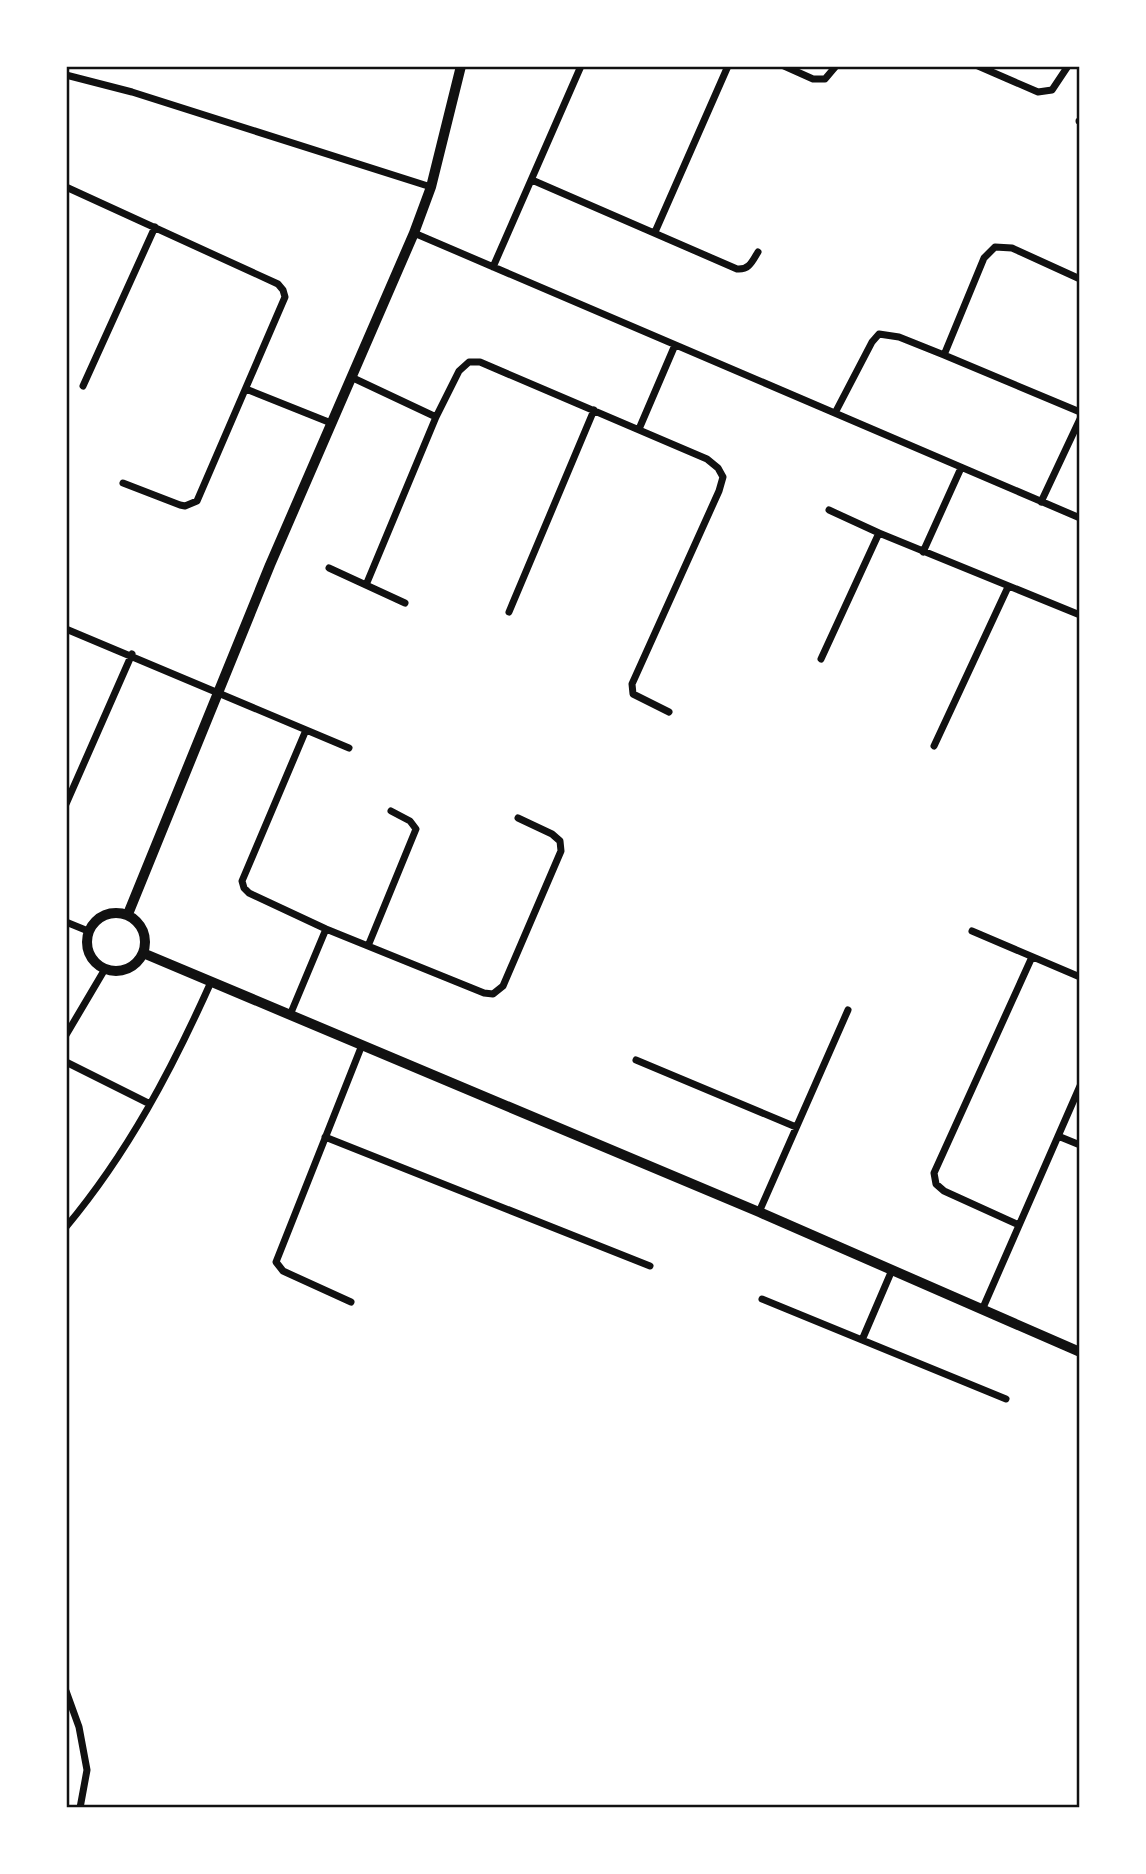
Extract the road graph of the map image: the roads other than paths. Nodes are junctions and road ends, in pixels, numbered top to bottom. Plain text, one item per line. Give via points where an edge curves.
1 (461, 66) edge
2 (581, 66) edge
3 (728, 66) edge
4 (784, 66) edge
5 (836, 66) edge
6 (978, 66) edge
7 (1068, 66) edge
8 (66, 75) edge
9 (532, 180) junction
10 (66, 187) edge
11 (431, 187) junction
12 (155, 228) junction
13 (655, 232) junction
14 (414, 233) junction
15 (758, 252) dead end
16 (493, 267) junction
17 (1080, 279) edge
18 (675, 345) junction
19 (944, 355) junction
20 (351, 377) junction
21 (83, 386) dead end
22 (246, 389) junction
23 (594, 410) junction
24 (1080, 412) edge
25 (835, 414) junction
26 (436, 417) junction
27 (1080, 419) edge
28 (331, 423) junction
29 (639, 429) junction
30 (961, 468) junction
31 (123, 483) dead end
32 (1041, 502) junction
33 (829, 510) dead end
34 (1080, 518) edge
35 (879, 533) junction
36 (923, 552) junction
37 (329, 568) dead end
38 (366, 585) junction
39 (1008, 587) junction
40 (405, 603) dead end
41 (509, 612) dead end
42 (1080, 615) edge
43 (66, 629) edge
44 (132, 654) junction
45 (821, 659) dead end
46 (218, 692) junction
47 (669, 712) dead end
48 (306, 730) junction
49 (934, 746) dead end
50 (349, 748) dead end
51 (66, 804) edge
52 (391, 811) dead end
53 (518, 818) dead end
54 (128, 914) junction
55 (66, 922) edge
56 (326, 929) junction
57 (88, 931) junction
58 (972, 931) dead end
59 (368, 946) junction
60 (143, 953) junction
61 (1032, 957) junction
62 (105, 969) junction
63 (1080, 976) edge
64 (211, 982) junction
65 (848, 1010) dead end
66 (290, 1015) junction
67 (66, 1035) edge
68 (362, 1045) junction
69 (636, 1060) dead end
70 (66, 1062) edge
71 (1080, 1086) edge
72 (150, 1104) junction
73 (796, 1127) junction
74 (1058, 1136) junction
75 (326, 1137) junction
76 (1080, 1145) edge
77 (759, 1212) junction
78 (1019, 1224) junction
79 (66, 1227) edge
80 (650, 1266) dead end
81 (892, 1270) junction
82 (762, 1299) dead end
83 (351, 1302) dead end
84 (982, 1310) junction
85 (862, 1340) junction
86 (1080, 1352) edge
87 (1006, 1399) dead end
88 (66, 1691) edge
89 (80, 1808) edge

1 - 11 main road
2 - 9 street
3 - 13 street
4 - 5 street via 813,79 825,79
6 - 7 street via 1038,92 1052,90
8 - 11 street
9 - 13 street
9 - 16 street
10 - 12 street
11 - 14 main road
12 - 21 street
12 - 22 street via 283,290 285,297
13 - 15 street via 737,269 749,267
14 - 16 street
14 - 20 main road
16 - 18 street
17 - 19 street via 1012,248 995,247 984,258
18 - 25 street
18 - 29 street
19 - 24 street
19 - 25 street via 879,334
20 - 26 street
20 - 28 main road
22 - 28 street
22 - 31 street via 192,505 180,505
23 - 26 street via 480,362 469,362 459,370
23 - 29 street
23 - 41 street
25 - 30 street
26 - 38 street
27 - 32 street
28 - 46 main road
29 - 47 street via 707,460 723,477 632,684 639,699
30 - 32 street
30 - 36 street
32 - 34 street
33 - 35 street
35 - 36 street
35 - 45 street
36 - 39 street
37 - 38 street
38 - 40 street
39 - 42 street
39 - 49 street
43 - 44 street
44 - 46 street
44 - 51 street
46 - 48 street
46 - 54 main road
48 - 50 street
48 - 56 street via 242,881 249,893
52 - 59 street via 416,829
53 - 59 street via 552,834 560,841 561,851 498,991 484,993
54 - 57 main road via 100,916
54 - 60 main road via 145,935
55 - 57 street
56 - 59 street
56 - 66 street
57 - 62 main road via 89,953
58 - 61 street
60 - 62 main road via 131,967
60 - 64 main road
61 - 63 street
61 - 78 street via 934,1173 936,1184 944,1191
62 - 67 street
64 - 66 main road
64 - 72 street
65 - 73 street
66 - 68 main road
68 - 75 street
68 - 77 main road
69 - 73 street
70 - 72 street
71 - 74 street
72 - 79 street via 92,1196
73 - 77 street
74 - 76 street
74 - 78 street
75 - 80 street
75 - 83 street via 276,1262 284,1271
77 - 81 main road
78 - 84 street
81 - 84 main road
81 - 85 street
82 - 85 street
84 - 86 main road
85 - 87 street
88 - 89 street via 87,1770

